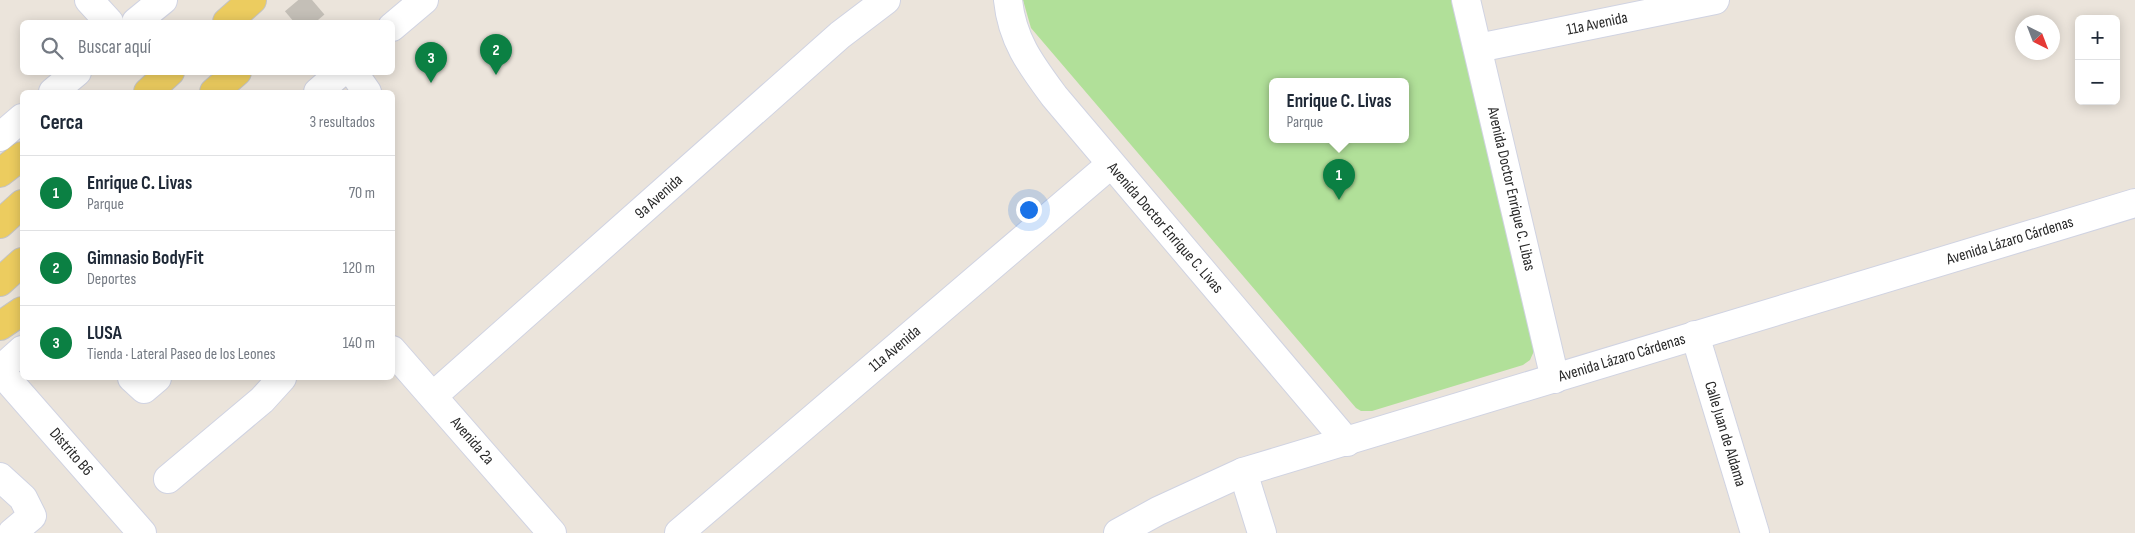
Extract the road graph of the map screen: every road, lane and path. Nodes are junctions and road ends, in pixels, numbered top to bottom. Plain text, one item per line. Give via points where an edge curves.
1 (89, 0) edge
2 (162, 0) edge
3 (252, 0) edge
4 (424, 0) edge
5 (886, 0) edge
6 (1008, 0) edge
7 (1466, 0) edge
8 (1716, 0) edge
9 (108, 20) edge
10 (138, 20) edge
11 (229, 20) edge
12 (395, 24) edge
13 (1478, 48) junction
14 (73, 75) edge
15 (167, 75) edge
16 (234, 75) edge
17 (338, 75) edge
18 (355, 75) edge
19 (55, 90) edge
20 (150, 90) edge
21 (216, 90) edge
22 (320, 90) edge
23 (366, 90) edge
24 (20, 120) edge
25 (0, 137) edge
26 (20, 158) edge
27 (1110, 165) junction
28 (0, 173) edge
29 (2135, 203) edge
30 (20, 206) edge
31 (0, 224) edge
32 (20, 264) edge
33 (0, 282) edge
34 (20, 312) edge
35 (0, 326) edge
36 (1695, 335) junction
37 (20, 352) edge
38 (395, 353) edge
39 (0, 370) edge
40 (1555, 379) junction
41 (134, 380) edge
42 (154, 380) edge
43 (280, 380) edge
44 (434, 396) junction
45 (1347, 442) junction
46 (1243, 472) junction
47 (0, 477) edge
48 (168, 479) dead end
49 (12, 533) edge
50 (142, 533) edge
51 (552, 533) edge
52 (679, 533) edge
53 (1118, 533) edge
54 (1262, 533) edge
55 (1756, 533) edge

1 - 9 street
2 - 10 street
3 - 11 main road
4 - 12 street
5 - 44 street, 9a Avenida via 840,35
6 - 27 street, Avenida Doctor Enrique C. Livas via 1010,19 1024,54
7 - 13 street, Avenida Doctor Enrique C. Libas
8 - 13 street, 11a Avenida
13 - 40 street, Avenida Doctor Enrique C. Libas
14 - 19 street
15 - 20 main road
16 - 21 main road
17 - 22 street
18 - 23 street
24 - 25 street
26 - 28 main road
27 - 45 street, Avenida Doctor Enrique C. Livas
27 - 52 street, 11a Avenida
29 - 36 street, Avenida Lázaro Cárdenas
30 - 31 main road
32 - 33 main road
34 - 35 main road
36 - 40 street, Avenida Lázaro Cárdenas
36 - 55 street, Calle Juan de Aldama
37 - 39 street
38 - 44 street, Avenida 2a
39 - 50 street, Distrito B6
40 - 45 street, Avenida Lázaro Cárdenas
41 - 42 street via 144,388
43 - 48 street via 262,400
44 - 51 street, Avenida 2a
45 - 46 street, Avenida Lázaro Cárdenas
46 - 53 street, Avenida Lázaro Cárdenas
46 - 54 street
47 - 49 street via 23,498 32,516

